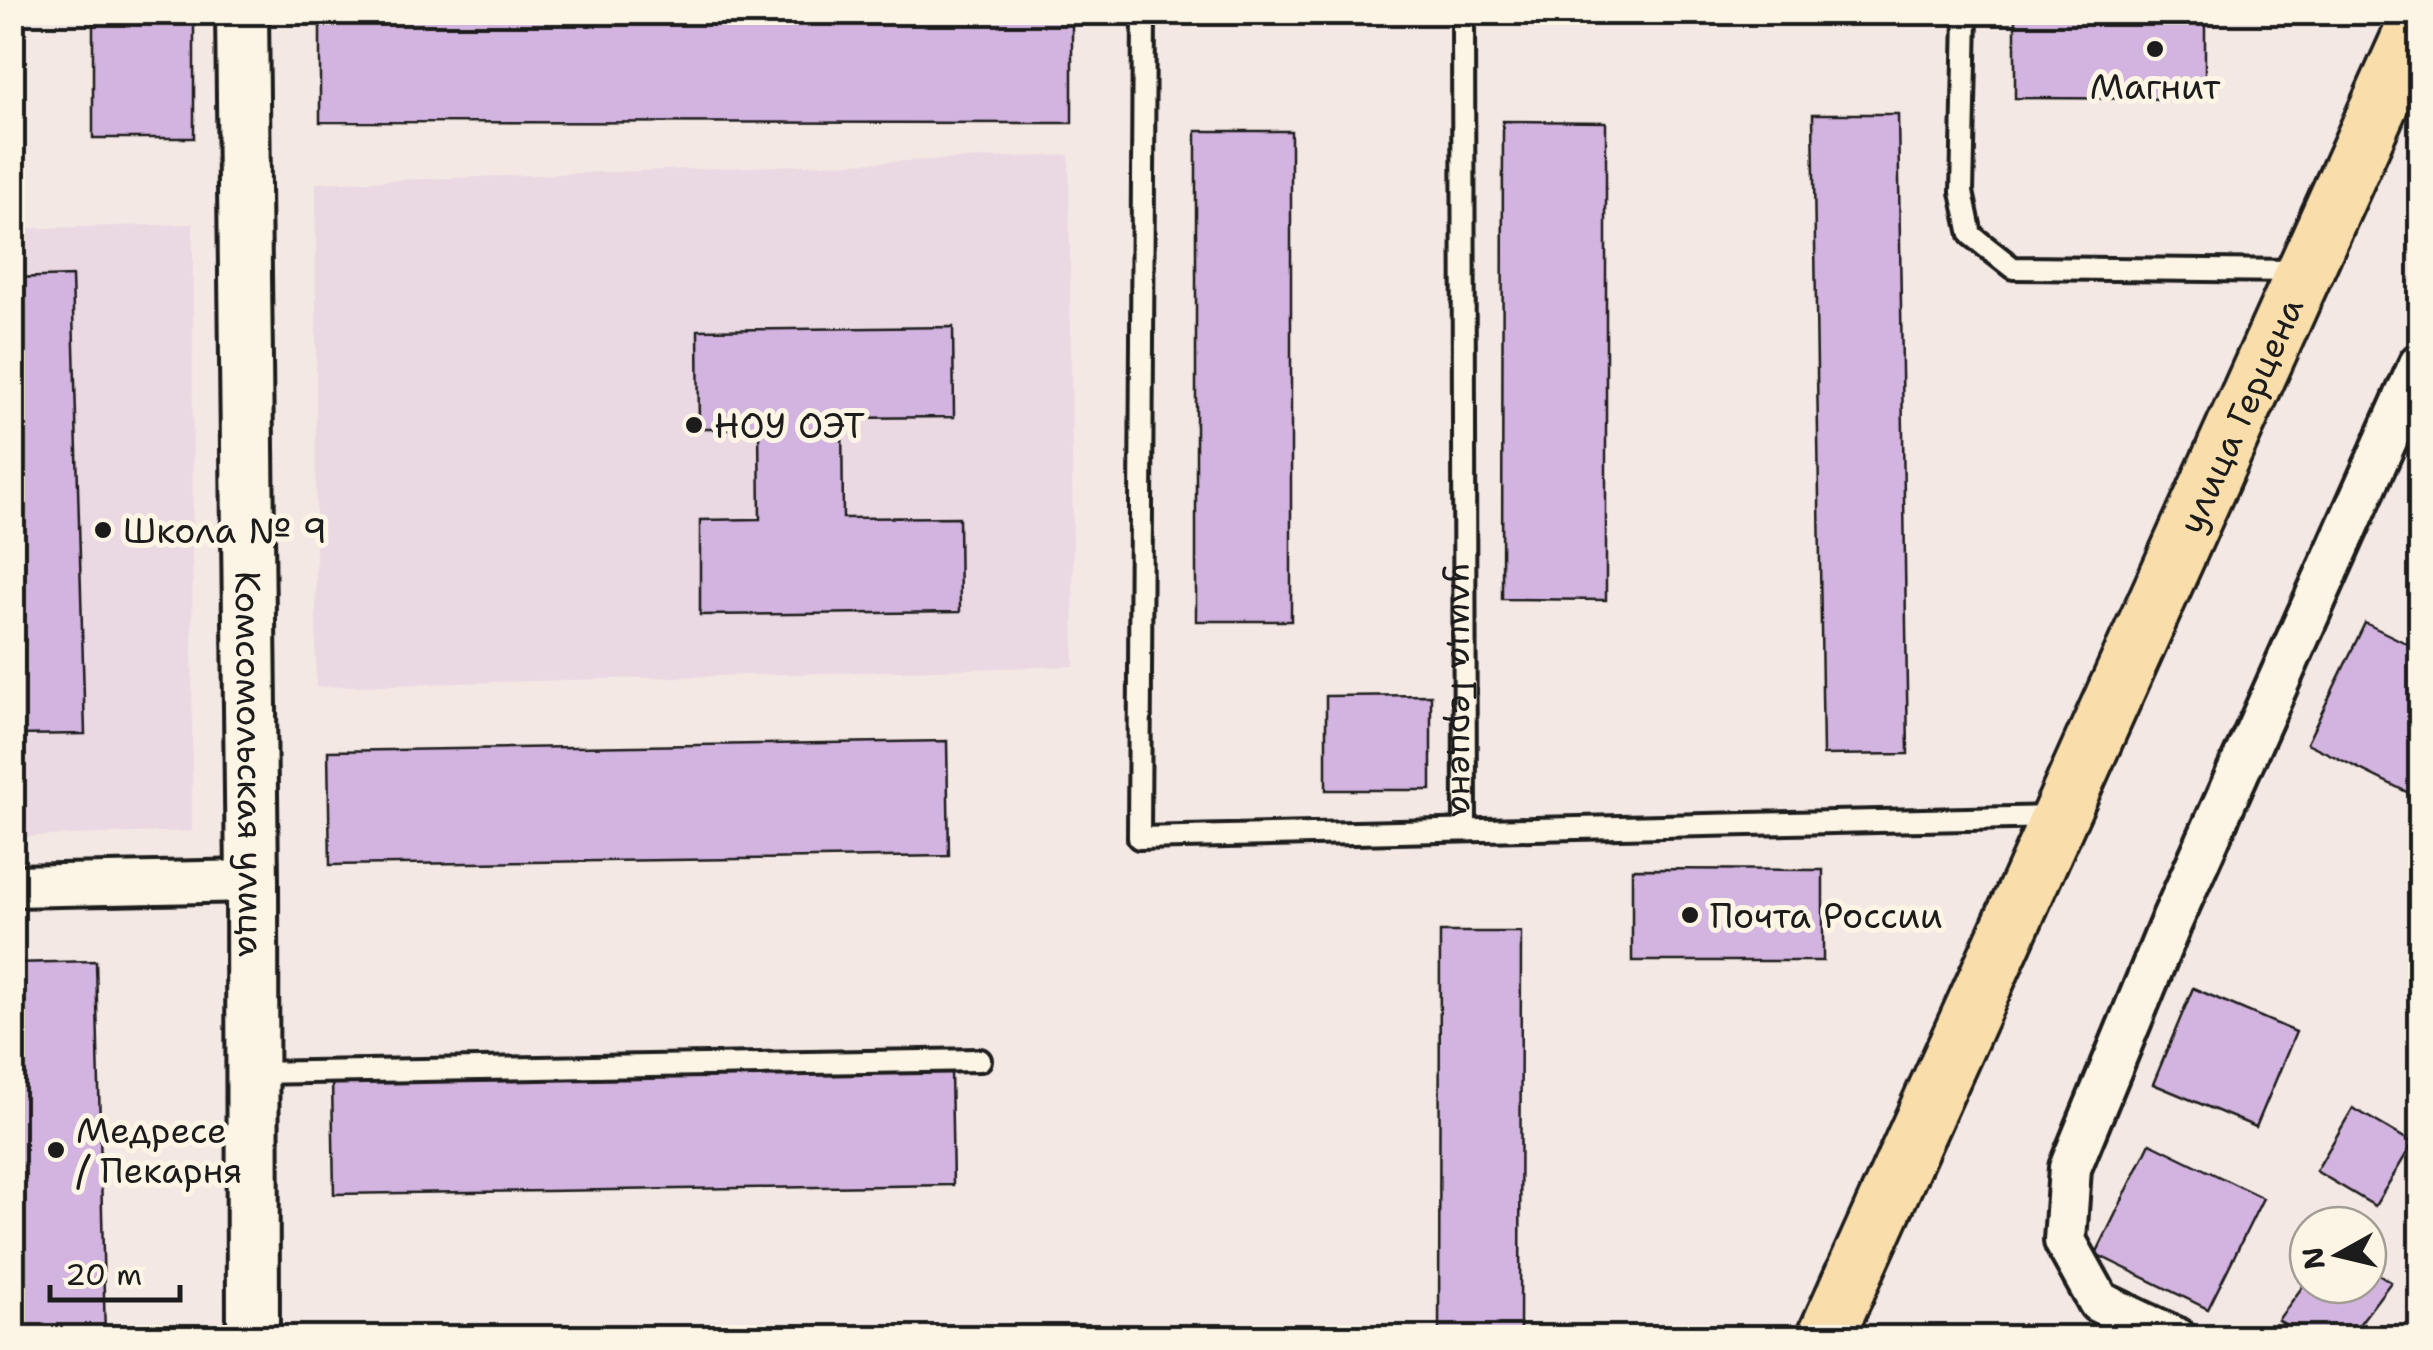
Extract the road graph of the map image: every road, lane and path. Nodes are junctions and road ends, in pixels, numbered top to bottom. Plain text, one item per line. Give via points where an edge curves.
1 (242, 12) edge
2 (1144, 12) edge
3 (1463, 12) edge
4 (1960, 12) edge
5 (2420, 15) edge
6 (2306, 271) junction
7 (2420, 364) edge
8 (2060, 817) junction
9 (1465, 830) junction
10 (252, 881) junction
11 (12, 886) edge
12 (980, 1060) dead end
13 (252, 1073) junction
14 (252, 1338) edge
15 (1825, 1338) edge
16 (2175, 1338) edge

1 - 10 street, Комсомольская улица
2 - 9 lane via 1139,838
3 - 9 lane, улица Герцена
4 - 6 lane via 1966,16 1962,192 1971,236 2013,268
5 - 6 main road, улица Герцена
6 - 8 main road, улица Герцена
7 - 16 street via 2172,920 2070,1168 2065,1241 2099,1302
8 - 9 lane, улица Герцена
8 - 15 main road, улица Герцена
10 - 11 street
10 - 13 street, Комсомольская улица
12 - 13 lane
13 - 14 street, Комсомольская улица

